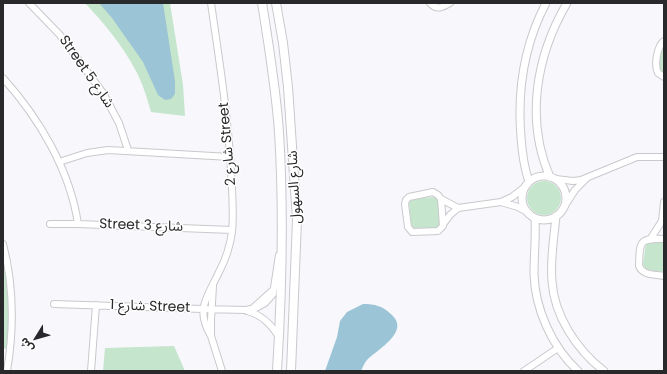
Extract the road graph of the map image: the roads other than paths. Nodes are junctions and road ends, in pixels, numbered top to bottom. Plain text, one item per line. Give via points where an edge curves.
1 (30, 3) edge
2 (211, 3) edge
3 (262, 3) edge
4 (276, 3) edge
5 (430, 3) edge
6 (450, 3) edge
7 (546, 3) edge
8 (566, 3) edge
9 (664, 41) edge
10 (664, 77) edge
11 (3, 78) edge
12 (128, 150) junction
13 (230, 157) junction
14 (664, 157) edge
15 (58, 162) junction
16 (589, 177) junction
17 (553, 178) junction
18 (527, 184) junction
19 (441, 199) junction
20 (501, 202) junction
21 (664, 202) edge
22 (564, 207) junction
23 (458, 208) junction
24 (529, 213) junction
25 (556, 216) junction
26 (535, 218) junction
27 (444, 223) junction
28 (663, 223) edge
29 (50, 224) dead end
30 (78, 224) junction
31 (232, 230) junction
32 (652, 238) junction
33 (282, 239) junction
34 (664, 239) edge
35 (3, 247) edge
36 (282, 250) junction
37 (296, 250) junction
38 (664, 276) edge
39 (214, 283) junction
40 (54, 304) dead end
41 (96, 305) junction
42 (203, 309) junction
43 (211, 310) junction
44 (249, 310) junction
45 (212, 336) junction
46 (279, 337) junction
47 (558, 348) junction
48 (6, 349) edge
49 (7, 371) edge
50 (90, 371) edge
51 (222, 371) edge
52 (277, 371) edge
53 (291, 371) edge
54 (524, 371) edge
55 (578, 371) edge
56 (604, 371) edge

1 - 12 street, Street شارع 5 via 60,34 100,88 119,123
2 - 13 street, شارع 2 Street via 228,122
3 - 33 main road, شارع السهول via 279,132
4 - 37 main road, شارع السهول via 290,109 297,220
5 - 6 street via 438,8
7 - 18 street via 527,50 520,96 521,143
8 - 17 street via 549,40 540,69 538,86 536,117 539,142 544,163
9 - 10 street via 659,47 656,67 658,73
11 - 15 street via 43,132
12 - 13 street
12 - 15 street via 87,152
13 - 31 street, شارع 2 Street
14 - 16 street via 637,158
15 - 30 street via 71,191
16 - 17 street via 573,181
16 - 22 street via 575,190
17 - 18 street via 543,176
17 - 22 street via 564,189
18 - 20 street via 512,197
18 - 24 street via 522,198
19 - 23 street
19 - 27 street
19 - 27 street via 433,192 409,197 405,204 408,227 412,232 438,231
20 - 23 street
20 - 24 street
21 - 28 street
22 - 25 street
23 - 27 street
24 - 26 street
25 - 26 street via 550,219
25 - 56 street via 551,260 557,304 564,324 577,345
26 - 47 street via 536,292 545,323
28 - 32 street
29 - 30 street, Street شارع 3
30 - 31 street, Street شارع 3
31 - 39 street, شارع 2 Street via 227,256
32 - 34 street
32 - 38 street via 644,241 641,246 639,266 643,272
33 - 36 main road, شارع السهول
33 - 37 main road via 286,228 291,228 294,231
35 - 48 street via 12,300 12,327
36 - 44 street via 278,257 271,297 259,307
36 - 46 main road, شارع السهول
37 - 53 main road, شارع السهول
39 - 42 street, شارع 2 Street via 205,298
39 - 43 street, شارع 2 Street
40 - 41 street, شارع 1 Street
41 - 42 street, شارع 1 Street
41 - 50 street
42 - 43 street, شارع 1 Street
42 - 45 street via 204,321
43 - 44 street, شارع 1 Street
43 - 45 street, شارع 2 Street
44 - 46 street via 268,322
45 - 51 street
46 - 52 main road, شارع السهول
47 - 54 street
47 - 55 street
48 - 49 street

